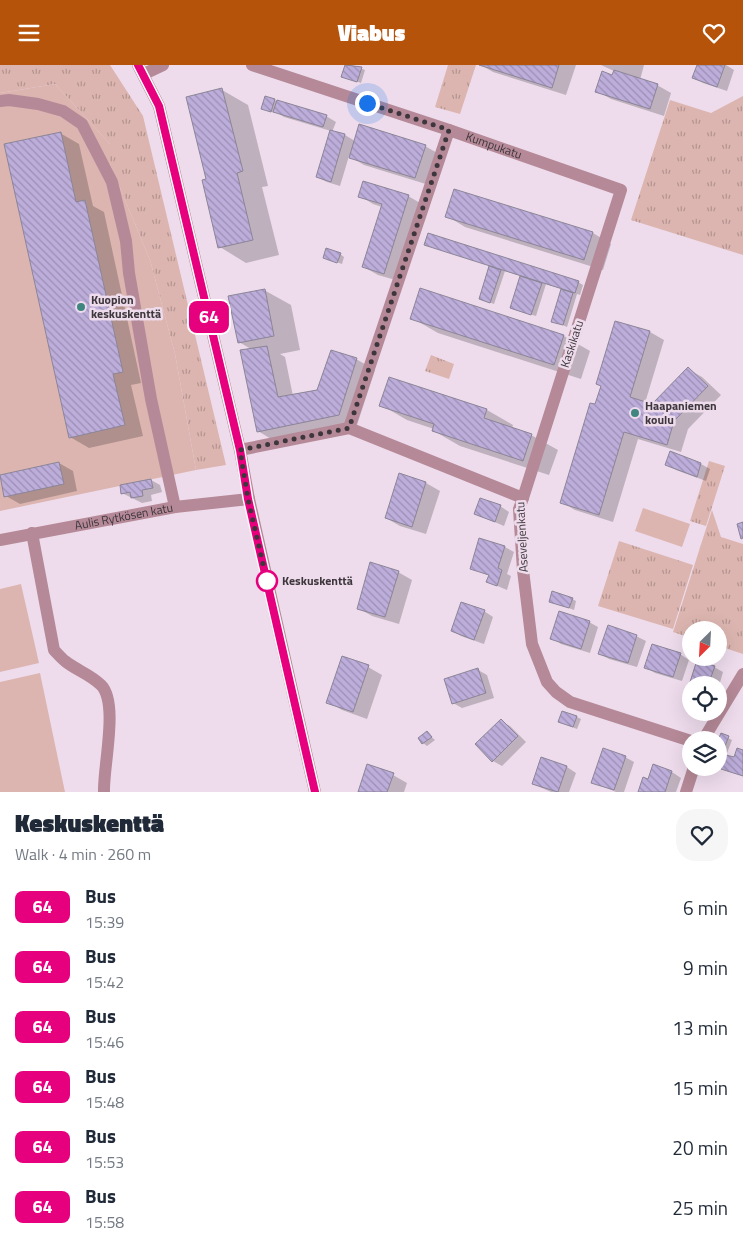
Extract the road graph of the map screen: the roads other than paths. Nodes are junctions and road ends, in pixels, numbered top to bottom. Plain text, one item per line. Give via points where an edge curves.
1 (163, 65) edge
2 (252, 65) edge
3 (141, 69) edge
4 (0, 101) edge
5 (449, 130) junction
6 (621, 190) joint
7 (349, 428) junction
8 (240, 450) junction
9 (523, 498) junction
10 (248, 499) junction
11 (175, 507) junction
12 (32, 533) junction
13 (0, 540) edge
14 (743, 674) edge
15 (708, 731) edge
16 (682, 738) edge
17 (691, 776) edge
18 (104, 792) edge
19 (315, 792) edge
20 (686, 792) edge

1 - 3 street
2 - 5 street, Kumpukatu
3 - 8 street via 159,106
4 - 11 street via 38,104 63,111 82,124 112,183 126,241 151,399
5 - 6 street, Kumpukatu
5 - 7 street
6 - 9 street, Kaskikatu
7 - 8 street
7 - 9 street, Aseveljenkatu
8 - 10 street
9 - 16 street, Aseveljenkatu via 519,509 532,644 547,682 570,702
10 - 11 street, Aulis Rytkösen katu
10 - 19 street
11 - 12 street, Aulis Rytkösen katu
12 - 13 street, Aulis Rytkösen katu
12 - 18 street via 54,650 102,686 108,701 110,721
14 - 15 street
17 - 20 street

